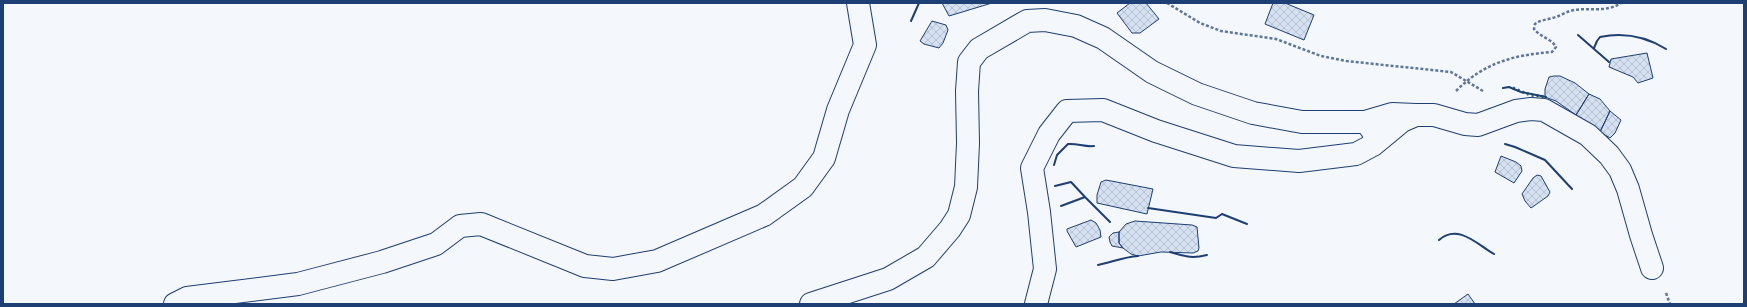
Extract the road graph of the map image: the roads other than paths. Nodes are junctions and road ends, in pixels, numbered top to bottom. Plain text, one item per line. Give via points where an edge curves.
1 (858, 3) edge
2 (1416, 115) junction
3 (1365, 122) junction
4 (1372, 145) junction
5 (1652, 268) dead end
6 (175, 304) edge
7 (811, 304) edge
8 (1036, 304) edge

1 - 6 street via 865,45 838,110 824,158 803,187 764,215 657,261 613,269 585,266 481,224 471,224 460,226 436,244 382,262 298,284 187,298
2 - 3 street via 1392,114
2 - 4 street via 1402,121
2 - 5 street via 1434,115 1478,125 1516,111 1538,109 1588,135 1609,155 1620,170
3 - 4 street via 1374,132
3 - 7 street via 1302,122 1253,113 1197,94 1152,72 1103,38 1076,26 1045,20 1027,21 979,49 969,62 966,187 959,215 950,229 926,258 888,280
4 - 8 street via 1356,154 1299,161 1234,156 1156,131 1103,110 1067,111 1049,134 1032,168 1045,269

